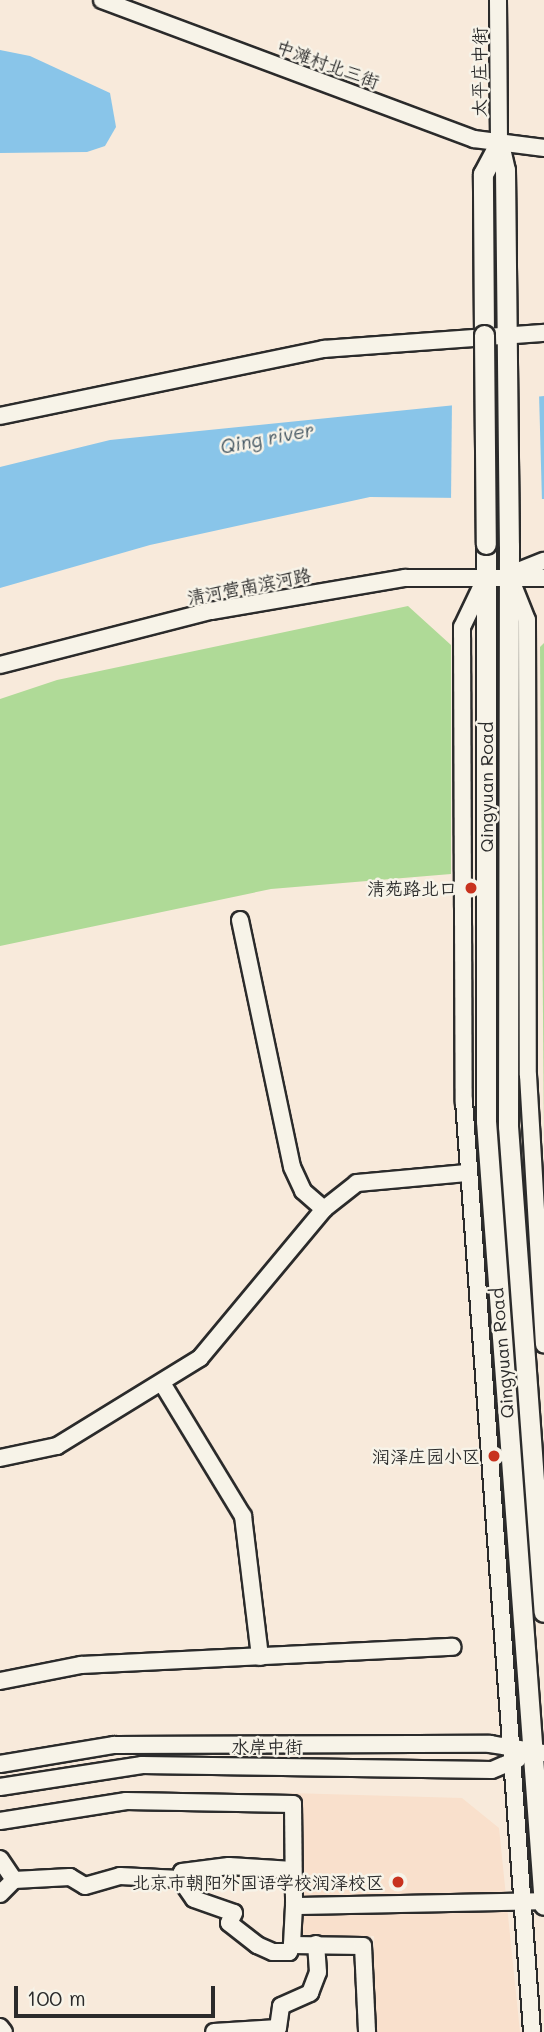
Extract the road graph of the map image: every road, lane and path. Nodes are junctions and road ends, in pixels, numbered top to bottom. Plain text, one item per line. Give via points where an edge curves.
1 (102, 0) edge
2 (498, 0) edge
3 (499, 144) junction
4 (544, 148) edge
5 (544, 333) edge
6 (507, 335) junction
7 (0, 416) edge
8 (544, 561) edge
9 (509, 574) junction
10 (487, 575) junction
11 (544, 578) edge
12 (0, 665) edge
13 (240, 920) dead end
14 (467, 1173) junction
15 (324, 1209) junction
16 (544, 1345) edge
17 (162, 1383) junction
18 (1, 1453) edge
19 (544, 1612) edge
20 (453, 1647) dead end
21 (260, 1657) junction
22 (0, 1681) edge
23 (538, 1753) edge
24 (510, 1755) junction
25 (0, 1764) edge
26 (0, 1787) edge
27 (0, 1821) edge
28 (0, 1859) edge
29 (293, 1870) junction
30 (180, 1879) junction
31 (14, 1880) junction
32 (0, 1894) edge
33 (521, 1902) junction
34 (544, 1903) edge
35 (294, 1906) junction
36 (316, 1944) junction
37 (292, 1945) junction
38 (0, 2027) edge
39 (4, 2032) edge
40 (214, 2032) edge
41 (367, 2032) edge
42 (532, 2032) edge

1 - 3 street, 中滩村北三街
2 - 3 street, 太平庄中街
3 - 4 street, 中滩村北三街
3 - 6 main road, Qingyuan Road
3 - 10 main road, Qingyuan Road, bridge via 483,174
5 - 6 street
6 - 7 street via 324,349
6 - 9 main road, Qingyuan Road
8 - 9 street
9 - 10 street, 清河营南滨河路
9 - 11 street
9 - 16 street via 527,620 528,1075
9 - 19 main road, Qingyuan Road via 508,1125
10 - 12 street, 清河营南滨河路 via 405,578 211,611
10 - 14 street via 462,626
10 - 23 main road, Qingyuan Road via 486,1122
13 - 15 street via 292,1167 303,1191
14 - 15 street via 357,1183
14 - 24 street
15 - 17 street via 200,1358
17 - 18 street via 57,1446
17 - 21 street via 243,1516
20 - 21 street
21 - 22 street via 81,1665
23 - 24 street, 水岸中街
23 - 34 main road, Qingyuan Road
24 - 25 street, 水岸中街 via 114,1745
24 - 26 street, 水岸中街 via 492,1770 142,1765
24 - 33 street
27 - 29 street via 125,1801 293,1804
28 - 31 street
29 - 30 street via 229,1866 182,1872
29 - 35 street
30 - 31 street via 120,1876 85,1886 70,1877
30 - 37 street via 194,1899 234,1913 229,1923 257,1945 273,1952
31 - 32 street
33 - 34 street
33 - 35 street
33 - 42 street
35 - 37 street
36 - 37 street
36 - 40 street via 318,1972 310,1993 281,2006 278,2028
36 - 41 street via 363,1946
38 - 39 street

